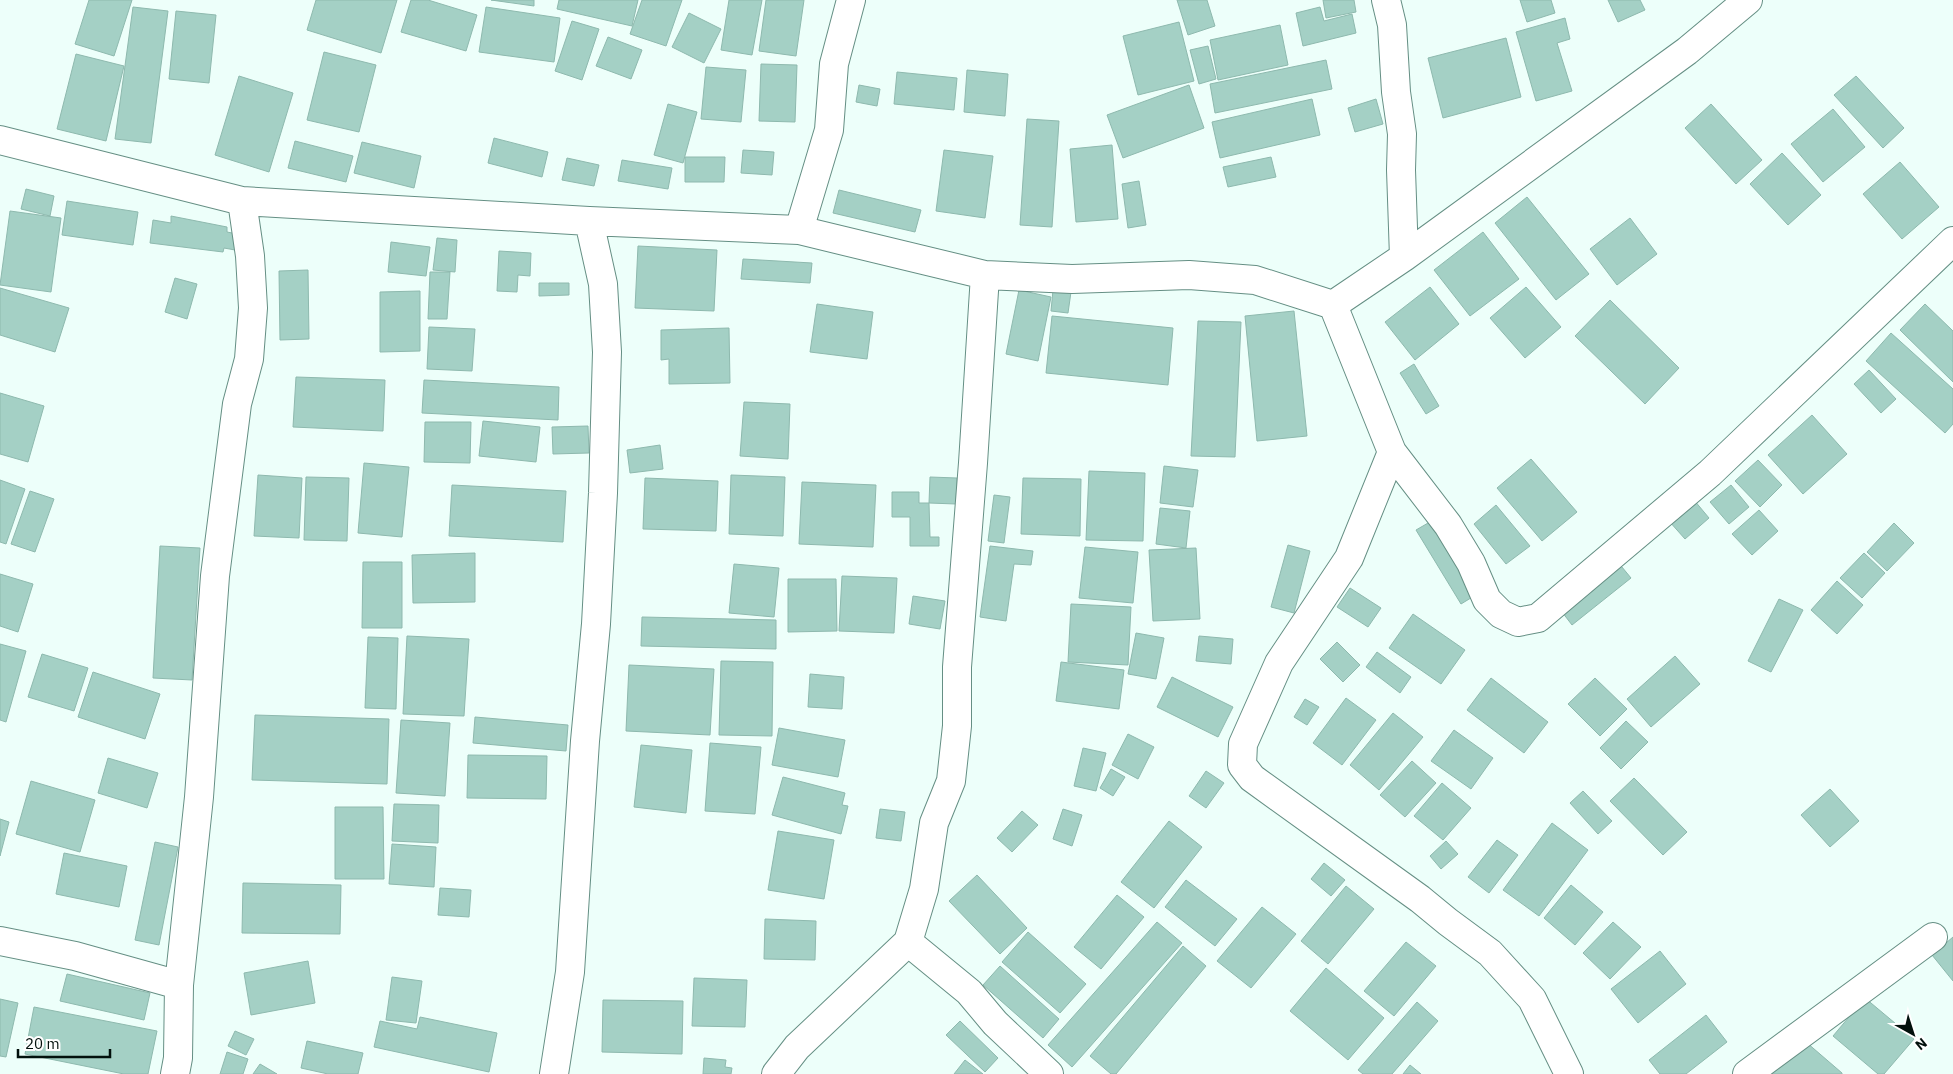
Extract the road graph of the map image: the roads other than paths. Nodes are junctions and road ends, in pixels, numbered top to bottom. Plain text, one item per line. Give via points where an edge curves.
1 (851, 0) edge
2 (1386, 0) edge
3 (1748, 0) edge
4 (0, 140) edge
5 (242, 202) junction
6 (589, 221) junction
7 (799, 230) junction
8 (1953, 242) edge
9 (1404, 257) junction
10 (985, 275) junction
11 (1333, 305) junction
12 (1392, 452) junction
13 (1933, 937) dead end
14 (0, 941) edge
15 (908, 942) junction
16 (179, 985) junction
17 (175, 1074) edge
18 (554, 1074) edge
19 (776, 1074) edge
20 (1048, 1074) edge
21 (1569, 1074) edge
22 (1747, 1074) edge

1 - 7 street via 834,64 829,130
2 - 9 street via 1392,25 1402,134
3 - 9 street via 1687,51
4 - 5 street
5 - 6 street
5 - 16 street via 253,308 215,576 199,797
6 - 7 street
6 - 18 street via 603,284 607,352 602,502 570,972
7 - 10 street
8 - 12 street via 1710,473 1538,618 1518,622 1501,614 1487,600 1471,563 1448,525
9 - 11 street
10 - 11 street via 1072,279 1189,275 1255,280
10 - 15 street via 957,667 958,726 951,781 934,823 924,889
11 - 12 street
12 - 21 street via 1349,558 1279,663 1243,744 1242,765 1252,778 1490,953 1532,999
13 - 22 street
14 - 16 street via 75,956
15 - 19 street via 797,1047
15 - 20 street via 969,992 995,1023
16 - 17 street

